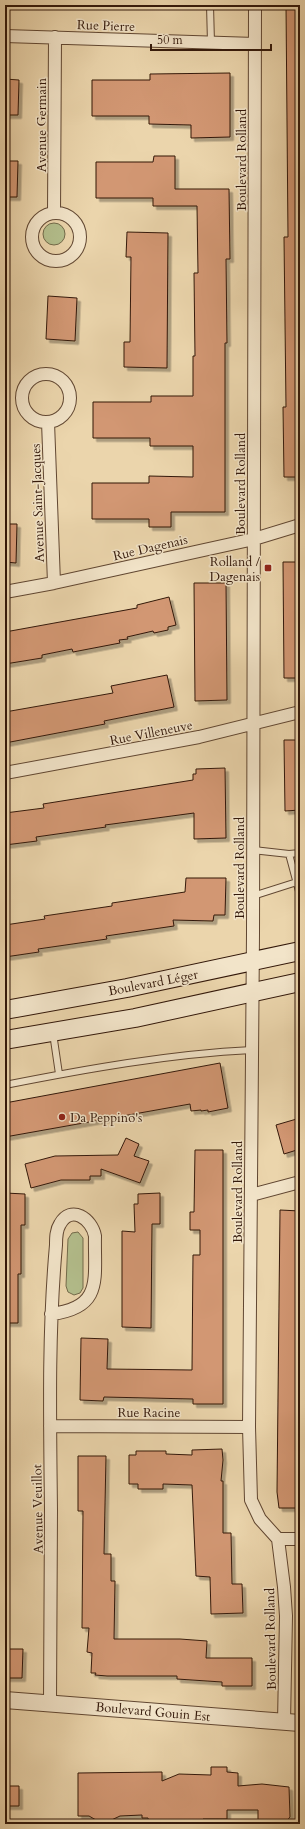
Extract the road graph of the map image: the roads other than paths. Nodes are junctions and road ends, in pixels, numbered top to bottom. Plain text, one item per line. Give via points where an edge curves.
1 (210, 5) edge
2 (255, 5) edge
3 (5, 36) edge
4 (55, 37) junction
5 (210, 43) junction
6 (255, 44) junction
7 (54, 213) dead end
8 (48, 422) junction
9 (300, 525) edge
10 (254, 539) junction
11 (54, 583) junction
12 (5, 592) edge
13 (300, 712) edge
14 (253, 724) junction
15 (5, 773) edge
16 (253, 850) junction
17 (300, 853) edge
18 (289, 854) junction
19 (298, 881) edge
20 (300, 895) edge
21 (253, 896) junction
22 (300, 951) edge
23 (252, 962) junction
24 (300, 982) edge
25 (251, 993) junction
26 (5, 1010) edge
27 (53, 1032) junction
28 (5, 1040) edge
29 (252, 1050) junction
30 (59, 1074) junction
31 (5, 1085) edge
32 (300, 1182) edge
33 (251, 1194) junction
34 (51, 1314) junction
35 (50, 1426) junction
36 (248, 1427) junction
37 (278, 1539) junction
38 (300, 1539) edge
39 (5, 1700) edge
40 (50, 1703) junction
41 (284, 1722) junction
42 (300, 1723) edge

1 - 5 lane
2 - 6 street, Boulevard Rolland
3 - 4 street, Rue Pierre
4 - 5 street, Rue Pierre
4 - 7 street, Avenue Germain
5 - 6 street, Rue Pierre
6 - 10 street, Boulevard Rolland
8 - 8 street via 40,421 26,412 21,397 28,381 42,374 63,381 70,395 67,410 56,420
8 - 11 street, Avenue Saint-Jacques
9 - 10 street, Rue Dagenais
10 - 11 street, Rue Dagenais
10 - 14 street, Boulevard Rolland
11 - 12 street, Rue Dagenais
13 - 14 street, Rue Villeneuve
14 - 15 street, Rue Villeneuve via 199,737
14 - 16 street, Boulevard Rolland
16 - 18 lane
16 - 21 street, Boulevard Rolland
17 - 18 lane
18 - 19 lane
19 - 20 lane
19 - 21 lane
21 - 23 street, Boulevard Rolland
22 - 23 main road, Boulevard Léger
23 - 25 street, Boulevard Rolland
23 - 26 main road, Boulevard Léger
24 - 25 main road
25 - 27 main road via 135,1018
25 - 29 street, Boulevard Rolland
27 - 28 main road
27 - 30 lane
29 - 30 lane via 214,1052
29 - 33 street, Boulevard Rolland
30 - 31 lane
32 - 33 street
33 - 36 street, Boulevard Rolland
34 - 34 street, Avenue Veuillot via 57,1231 63,1219 69,1215 84,1216 94,1228 95,1236 93,1290 87,1301 75,1309
34 - 35 street, Avenue Veuillot
35 - 36 street, Rue Racine
35 - 40 street, Avenue Veuillot
36 - 37 street, Boulevard Rolland via 251,1500 260,1519
37 - 38 street
37 - 41 street, Boulevard Rolland via 286,1616
39 - 40 street, Boulevard Gouin Est
40 - 41 street, Boulevard Gouin Est
41 - 42 street, Boulevard Gouin Est

